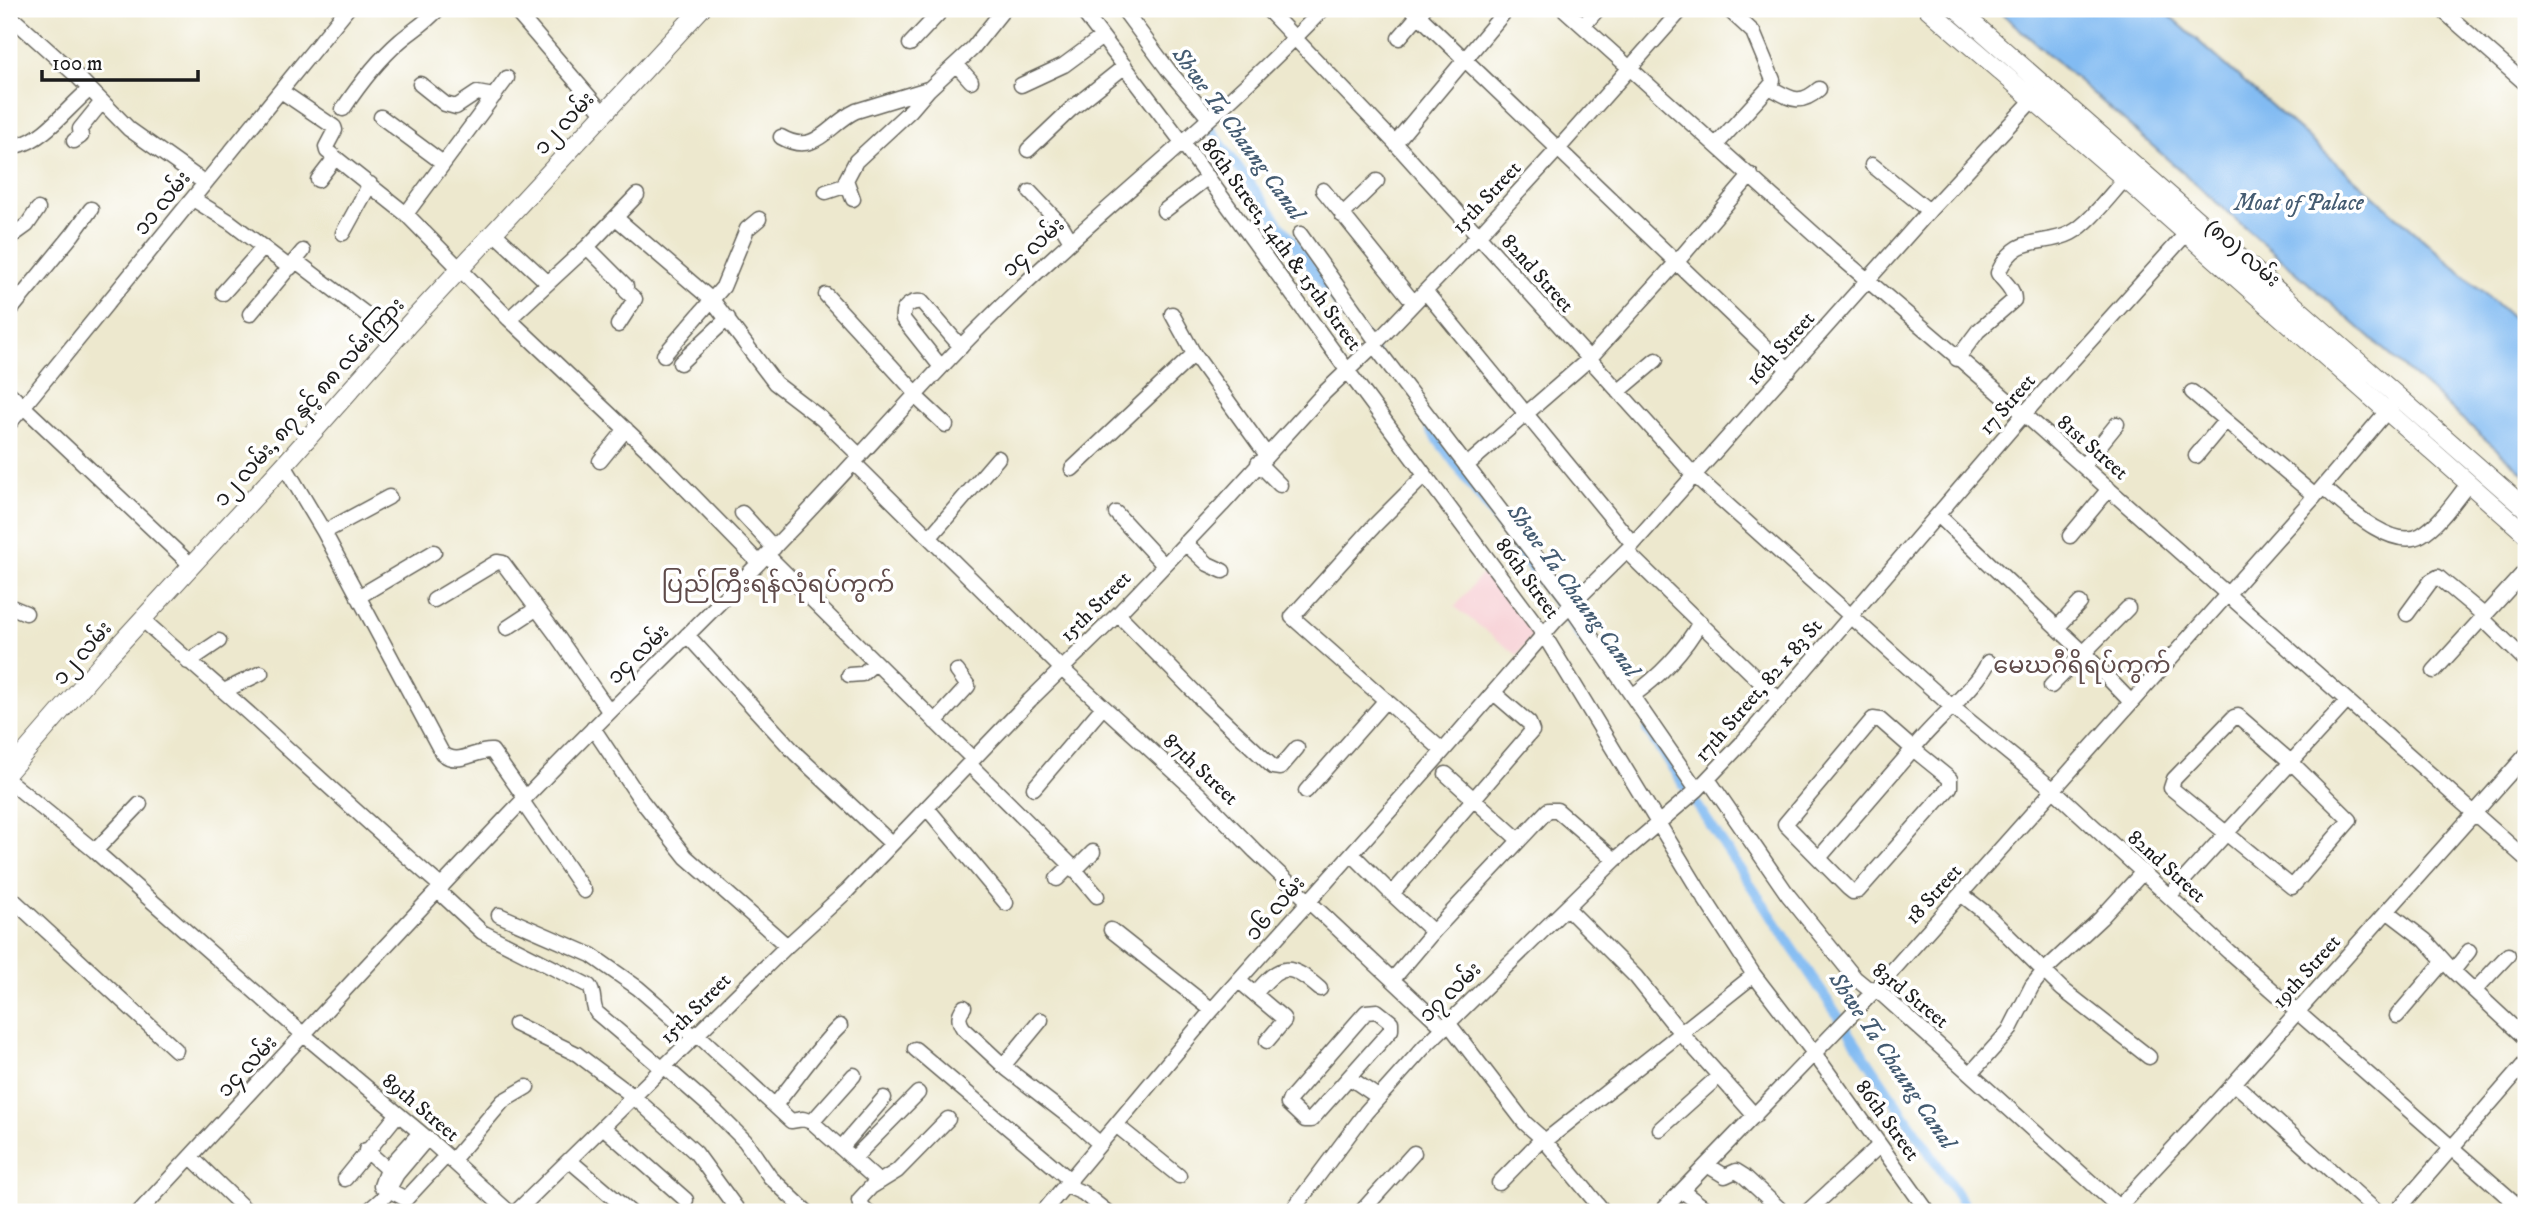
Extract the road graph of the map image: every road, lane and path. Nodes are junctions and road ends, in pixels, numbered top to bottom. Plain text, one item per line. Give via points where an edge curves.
1 (347, 9) edge
2 (438, 9) edge
3 (514, 9) edge
4 (701, 9) edge
5 (943, 9) edge
6 (1004, 9) edge
7 (1081, 9) edge
8 (1123, 9) edge
9 (1267, 9) edge
10 (1323, 9) edge
11 (1507, 9) edge
12 (1564, 9) edge
13 (1598, 9) edge
14 (1682, 9) edge
15 (1728, 9) edge
16 (1928, 9) edge
17 (1957, 9) edge
18 (2441, 9) edge
19 (1418, 11) edge
20 (9, 15) edge
21 (1583, 26) junction
22 (1102, 37) junction
23 (1296, 38) junction
24 (1399, 38) dead end
25 (910, 44) dead end
26 (1463, 60) junction
27 (956, 64) junction
28 (1125, 66) junction
29 (1629, 69) junction
30 (507, 78) dead end
31 (971, 81) dead end
32 (420, 84) dead end
33 (2526, 84) edge
34 (1021, 85) dead end
35 (1769, 87) junction
36 (929, 89) junction
37 (1819, 89) dead end
38 (89, 90) junction
39 (281, 91) junction
40 (2039, 93) junction
41 (494, 96) junction
42 (101, 103) junction
43 (343, 109) dead end
44 (604, 114) junction
45 (381, 117) dead end
46 (1209, 118) junction
47 (781, 137) dead end
48 (74, 141) dead end
49 (1182, 142) junction
50 (1395, 143) junction
51 (19, 145) dead end
52 (1716, 145) junction
53 (1558, 149) junction
54 (1028, 150) dead end
55 (335, 158) junction
56 (443, 163) junction
57 (1872, 164) dead end
58 (1751, 175) junction
59 (1208, 177) junction
60 (2125, 179) junction
61 (318, 180) dead end
62 (1377, 181) dead end
63 (205, 183) junction
64 (370, 184) junction
65 (847, 184) junction
66 (1323, 190) dead end
67 (826, 192) dead end
68 (1030, 192) dead end
69 (638, 195) dead end
70 (193, 199) junction
71 (853, 199) dead end
72 (38, 209) dead end
73 (91, 209) dead end
74 (1164, 211) dead end
75 (1930, 211) junction
76 (406, 214) junction
77 (1342, 215) junction
78 (616, 218) junction
79 (759, 219) dead end
80 (2192, 227) junction
81 (343, 233) dead end
82 (494, 233) junction
83 (1300, 234) dead end
84 (1477, 237) junction
85 (9, 238) edge
86 (1071, 241) junction
87 (587, 247) junction
88 (263, 248) junction
89 (296, 260) junction
90 (1676, 264) junction
91 (461, 268) junction
92 (1869, 281) junction
93 (548, 284) junction
94 (1425, 292) junction
95 (223, 293) dead end
96 (826, 295) dead end
97 (713, 301) junction
98 (1415, 303) junction
99 (9, 312) edge
100 (250, 314) dead end
101 (1172, 314) dead end
102 (727, 318) junction
103 (509, 319) junction
104 (374, 321) dead end
105 (618, 325) dead end
106 (961, 347) junction
107 (1371, 348) junction
108 (1194, 354) junction
109 (664, 355) dead end
110 (1958, 359) junction
111 (1588, 360) junction
112 (1656, 360) dead end
113 (680, 363) dead end
114 (941, 366) junction
115 (1347, 370) junction
116 (1789, 370) junction
117 (2192, 392) dead end
118 (9, 393) edge
119 (1618, 393) junction
120 (915, 394) junction
121 (2394, 404) junction
122 (24, 405) junction
123 (2024, 414) junction
124 (1526, 415) junction
125 (2225, 421) junction
126 (9, 424) edge
127 (2118, 424) dead end
128 (946, 425) dead end
129 (626, 429) junction
130 (2196, 456) dead end
131 (998, 458) dead end
132 (1262, 458) junction
133 (857, 459) junction
134 (600, 461) dead end
135 (284, 465) junction
136 (1466, 466) junction
137 (2083, 466) junction
138 (1072, 468) dead end
139 (1693, 474) junction
140 (1425, 475) junction
141 (2469, 483) junction
142 (1280, 485) dead end
143 (2109, 489) junction
144 (2319, 491) junction
145 (389, 497) dead end
146 (2526, 509) edge
147 (742, 513) dead end
148 (1116, 513) dead end
149 (1939, 516) junction
150 (324, 533) junction
151 (2526, 534) edge
152 (2070, 536) dead end
153 (930, 537) junction
154 (1185, 543) junction
155 (1630, 547) junction
156 (434, 552) dead end
157 (767, 556) junction
158 (1164, 565) junction
159 (192, 566) junction
160 (2526, 570) edge
161 (1223, 571) dead end
162 (2228, 595) junction
163 (358, 597) junction
164 (434, 600) dead end
165 (2080, 603) dead end
166 (9, 606) edge
167 (1570, 606) junction
168 (2128, 608) dead end
169 (536, 609) junction
170 (26, 613) dead end
171 (1118, 614) junction
172 (2407, 614) dead end
173 (1851, 617) junction
174 (2484, 618) junction
175 (142, 619) junction
176 (1700, 622) junction
177 (507, 628) dead end
178 (2057, 628) junction
179 (687, 635) junction
180 (1544, 635) junction
181 (219, 641) dead end
182 (2083, 652) junction
183 (2526, 661) edge
184 (188, 662) junction
185 (1988, 662) dead end
186 (875, 663) junction
187 (1062, 669) junction
188 (957, 671) dead end
189 (2434, 671) dead end
190 (261, 673) dead end
191 (849, 675) dead end
192 (2051, 686) dead end
193 (224, 691) junction
194 (1494, 693) junction
195 (1632, 696) junction
196 (1386, 700) junction
197 (1779, 700) junction
198 (2347, 701) junction
199 (2132, 702) junction
200 (1951, 706) junction
201 (1103, 707) junction
202 (608, 711) junction
203 (935, 722) junction
204 (593, 728) junction
205 (1297, 748) dead end
206 (1913, 749) junction
207 (1444, 751) junction
208 (2526, 755) edge
209 (971, 762) junction
210 (2292, 763) junction
211 (9, 771) edge
212 (1446, 774) dead end
213 (1708, 779) junction
214 (9, 781) edge
215 (1034, 788) dead end
216 (1696, 790) junction
217 (2054, 790) junction
218 (1306, 791) dead end
219 (524, 799) junction
220 (1474, 800) junction
221 (140, 804) dead end
222 (927, 808) junction
223 (1673, 810) joint
224 (2475, 813) junction
225 (1659, 822) junction
226 (2226, 834) junction
227 (1519, 841) junction
228 (892, 844) junction
229 (95, 851) junction
230 (1093, 852) dead end
231 (1352, 854) junction
232 (1819, 858) junction
233 (2526, 859) edge
234 (1615, 860) junction
235 (1072, 868) junction
236 (2143, 872) junction
237 (1057, 879) dead end
238 (440, 889) junction
239 (584, 891) dead end
240 (1392, 894) junction
241 (1961, 894) junction
242 (9, 896) edge
243 (1097, 896) dead end
244 (2169, 896) junction
245 (1309, 901) junction
246 (1006, 902) dead end
247 (1567, 908) junction
248 (2387, 911) junction
249 (499, 915) dead end
250 (1111, 930) dead end
251 (1433, 932) junction
252 (787, 946) junction
253 (2469, 951) dead end
254 (2508, 955) dead end
255 (2449, 966) junction
256 (2043, 972) junction
257 (1754, 975) junction
258 (1394, 978) junction
259 (1239, 981) junction
260 (1320, 989) dead end
261 (1876, 989) junction
262 (2475, 990) junction
263 (1255, 993) junction
264 (964, 1007) dead end
265 (1212, 1010) junction
266 (2298, 1011) junction
267 (2397, 1016) dead end
268 (1041, 1020) dead end
269 (515, 1024) dead end
270 (840, 1026) dead end
271 (1446, 1026) junction
272 (1680, 1032) junction
273 (304, 1035) junction
274 (697, 1037) junction
275 (2526, 1039) edge
276 (1267, 1041) dead end
277 (915, 1049) dead end
278 (176, 1050) dead end
279 (1814, 1053) junction
280 (2149, 1057) dead end
281 (2526, 1062) edge
282 (1003, 1066) junction
283 (664, 1068) junction
284 (1971, 1073) junction
285 (854, 1075) dead end
286 (1719, 1076) junction
287 (1349, 1077) junction
288 (2235, 1083) junction
289 (527, 1087) dead end
290 (918, 1093) dead end
291 (634, 1097) junction
292 (1378, 1097) junction
293 (884, 1098) dead end
294 (775, 1105) junction
295 (397, 1115) junction
296 (1755, 1116) junction
297 (948, 1119) dead end
298 (812, 1122) junction
299 (1116, 1125) junction
300 (603, 1127) junction
301 (1660, 1129) dead end
302 (424, 1136) junction
303 (1544, 1140) junction
304 (1100, 1144) junction
305 (1880, 1145) junction
306 (841, 1148) junction
307 (366, 1150) junction
308 (2452, 1150) junction
309 (1414, 1153) dead end
310 (191, 1157) junction
311 (449, 1159) junction
312 (853, 1159) junction
313 (569, 1160) junction
314 (1707, 1165) junction
315 (387, 1169) junction
316 (1179, 1176) dead end
317 (345, 1179) dead end
318 (878, 1181) junction
319 (1499, 1183) dead end
320 (1069, 1184) junction
321 (386, 1191) junction
322 (1682, 1191) junction
323 (687, 1200) dead end
324 (735, 1211) edge
325 (2119, 1211) edge
326 (139, 1212) edge
327 (248, 1212) edge
328 (367, 1212) edge
329 (509, 1212) edge
330 (516, 1212) edge
331 (630, 1212) edge
332 (807, 1212) edge
333 (868, 1212) edge
334 (1043, 1212) edge
335 (1107, 1212) edge
336 (1291, 1212) edge
337 (1361, 1212) edge
338 (1604, 1212) edge
339 (1661, 1212) edge
340 (1710, 1212) edge
341 (1783, 1212) edge
342 (1807, 1212) edge
343 (1928, 1212) edge
344 (2377, 1212) edge
345 (2396, 1212) edge
346 (2525, 1212) edge

1 - 39 street, ၁၁ လမ်း
2 - 43 street via 391,50
3 - 44 street
4 - 44 main road, ၁၂ လမ်း
5 - 25 street
6 - 27 street
7 - 22 street, 86th Street, 14th & 15th Street
8 - 46 street
9 - 23 street, 82nd Street
10 - 23 street, ၁၄ လမ်း
11 - 26 street
12 - 21 street, 81st Street
13 - 21 street
14 - 29 street, 15th Street
15 - 35 street via 1753,32 1773,75
16 - 40 main road, (၈၀) လမ်း
17 - 40 main road, (၈၀) လမ်း
18 - 33 street
19 - 24 street
19 - 26 street
20 - 38 street
21 - 29 street, 81st Street
22 - 28 street, 86th Street, 14th & 15th Street
22 - 34 street via 1064,65
23 - 46 street, ၁၄ လမ်း
23 - 50 street, 82nd Street
26 - 50 street
26 - 53 street
27 - 31 street
27 - 36 street
28 - 49 street, 86th Street, 14th & 15th Street
28 - 54 street
29 - 52 street, 81st Street
29 - 53 street, 15th Street
30 - 41 street
32 - 41 street via 456,107 477,93
35 - 37 street via 1800,100
35 - 52 street
36 - 47 street via 848,114 823,136 803,145
36 - 65 street via 856,161
38 - 42 street
38 - 51 street via 39,135
39 - 55 street via 334,127 326,147
39 - 63 street, ၁၁ လမ်း
40 - 60 main road, (၈၀) လမ်း
40 - 75 street, 16th Street
40 - 80 main road, (၈၀) လမ်း
41 - 56 street
42 - 48 street
42 - 63 street via 129,129
44 - 82 main road, ၁၂ လမ်း
45 - 56 street
46 - 49 street, ၁၄ လမ်း
49 - 59 street, 86th Street, 14th & 15th Street
49 - 86 street, ၁၄ လမ်း
50 - 84 street, 82nd Street
52 - 58 street, 81st Street
53 - 84 street, 15th Street
53 - 90 street
55 - 61 street
55 - 64 street
56 - 76 street
57 - 75 street
58 - 90 street
58 - 92 street, 81st Street
59 - 74 street
59 - 115 street, 86th Street, 14th & 15th Street
60 - 80 main road, (၈၀) လမ်း
60 - 110 street via 2070,233 2026,242 2003,263 1998,273 2014,300 1984,325
62 - 77 street
63 - 70 street, ၁၁ လမ်း
64 - 76 street
64 - 81 street
65 - 67 street
65 - 71 street
66 - 77 street
68 - 86 street
69 - 78 street
70 - 88 street
70 - 122 street, ၁၁ လမ်း
72 - 85 street via 27,225
73 - 99 street
75 - 92 street, 16th Street
76 - 91 street
77 - 98 street
78 - 87 street
78 - 97 street, 87th Street
79 - 97 street via 747,229
80 - 121 main road, (၈၀) လမ်း
80 - 123 street, 17 Street
82 - 91 main road, ၁၂ လမ်း
82 - 93 street
83 - 107 street
84 - 94 street, 15th Street
84 - 111 street, 82nd Street
86 - 106 street, ၁၄ လမ်း
87 - 93 street
87 - 105 street via 635,299
88 - 89 street
88 - 95 street
89 - 100 street
89 - 104 street
90 - 111 street
90 - 116 street
91 - 103 street
91 - 135 main road, ၁၂ လမ်း, ၈၇ နှင့် ၈၈ လမ်းကြား
92 - 110 street, 81st Street
92 - 116 street, 16th Street
93 - 103 street
94 - 98 street, 15th Street
94 - 124 street
96 - 120 street
97 - 102 street, 87th Street
97 - 109 street
98 - 107 street, 15th Street
101 - 108 street
102 - 113 street
102 - 133 street, 87th Street via 775,383 822,419
103 - 129 street
106 - 114 street, ၁၄ လမ်း
106 - 114 street via 922,302 907,306 902,319
107 - 115 street, 15th Street
107 - 136 street
108 - 132 street
108 - 138 street
110 - 123 street, 81st Street
111 - 119 street, 82nd Street
111 - 124 street
112 - 119 street
114 - 120 street, ၁၄ လမ်း
115 - 132 street, 15th Street
115 - 140 street, 86th Street
116 - 139 street, 16th Street
117 - 125 street
118 - 122 street
119 - 139 street, 82nd Street
120 - 128 street
120 - 133 street, ၁၄ လမ်း
121 - 141 main road, (၈၀) လမ်း
121 - 144 street, 18 Street
121 - 146 main road, (၈၀) လမ်း
122 - 126 street, ၁၁ လမ်း
122 - 159 street
123 - 137 street, 81st Street
123 - 149 street, 17 Street
124 - 136 street
124 - 155 street
125 - 130 street
125 - 144 street
127 - 137 street
129 - 134 street
129 - 157 street
131 - 153 street
132 - 142 street
132 - 154 street, 15th Street
133 - 153 street, 87th Street
133 - 157 street, ၁၄ လမ်း
135 - 150 street
135 - 159 main road, ၁၂ လမ်း, ၈၇ နှင့် ၈၈ လမ်းကြား
136 - 167 street
137 - 143 street, 81st Street
139 - 155 street, 16th Street
139 - 173 street, 82nd Street
140 - 180 street, 86th Street
140 - 196 street via 1292,617
141 - 144 street via 2430,527 2409,538 2369,525
141 - 151 main road, (၈၀) လမ်း
143 - 152 street
143 - 162 street, 81st Street
144 - 162 street, 18 Street
145 - 150 street
147 - 157 street
148 - 158 street
149 - 173 street, 17 Street
149 - 178 street
150 - 163 street
153 - 187 street, 87th Street
154 - 158 street, 15th Street
154 - 161 street
155 - 167 street, 16th Street
155 - 176 street
156 - 163 street
157 - 179 street, ၁၄ လမ်း
157 - 186 street
158 - 171 street, 15th Street
159 - 175 main road, ၁၂ လမ်း
160 - 174 street
162 - 198 street, 81st Street
162 - 199 street, 18 Street
163 - 219 street via 442,753 458,759 492,751
164 - 169 street via 497,562 508,568
165 - 178 street
166 - 170 street
167 - 180 street, 16th Street
167 - 195 street
168 - 182 street
169 - 177 street
169 - 202 street
171 - 187 street, 15th Street
171 - 205 street via 1273,767 1280,768
172 - 174 street via 2438,577
173 - 197 street, 17th Street, 82 x 83 St
173 - 200 street, 82nd Street
174 - 183 street
174 - 189 street
175 - 184 street
175 - 211 main road, ၁၂ လမ်း
176 - 195 street via 1669,662
176 - 197 street
178 - 182 street
179 - 202 street, ၁၄ လမ်း
179 - 228 street via 796,754
180 - 194 street, ၁၆ လမ်း
180 - 225 street, 86th Street
181 - 184 street
182 - 192 street
182 - 199 street
184 - 193 street
185 - 200 street
186 - 191 street via 862,674
186 - 203 street
187 - 201 street, 87th Street
187 - 209 street, 15th Street
188 - 203 street via 968,685
190 - 193 street
193 - 238 street
194 - 207 street, ၁၆ လမ်း
194 - 220 street via 1529,723 1532,732
195 - 216 street
196 - 207 street
196 - 218 street
197 - 213 street, 17th Street, 82 x 83 St
198 - 210 street
198 - 224 street, 81st Street
199 - 217 street, 18 Street
200 - 206 street
200 - 217 street, 82nd Street
201 - 215 street
201 - 245 street, 87th Street
202 - 204 street, ၁၄ လမ်း
203 - 209 street
204 - 219 street, ၁၄ လမ်း
204 - 252 street via 686,857
206 - 232 street
206 - 232 street via 1873,719 1785,824
206 - 232 street via 1950,779 1950,788 1858,891 1848,888
207 - 231 street, ၁၆ လမ်း
208 - 224 street, 19th Street
209 - 222 street, 15th Street
209 - 235 street
210 - 226 street
210 - 226 street via 2235,716 2174,779 2174,792
210 - 226 street via 2350,820 2295,886
212 - 220 street
213 - 216 street, 17th Street, 82 x 83 St
213 - 261 street, 83rd Street via 1816,931 1861,984
214 - 229 street, 89th Street
216 - 223 street, 17th Street, 82 x 83 St
217 - 236 street, 82nd Street
217 - 241 street, 18 Street
219 - 238 street, ၁၄ လမ်း
219 - 239 street
220 - 227 street
220 - 240 street
221 - 229 street
222 - 228 street, 15th Street
222 - 246 street
223 - 225 street, ၁၇ လမ်း
224 - 233 street, 81st Street
224 - 248 street, 19th Street
225 - 234 street, ၁၇ လမ်း
225 - 257 street, 86th Street
226 - 244 street
227 - 234 street via 1553,809
227 - 251 street
228 - 252 street, 15th Street
229 - 273 street, 89th Street
230 - 235 street
231 - 240 street
231 - 245 street, ၁၆ လမ်း
234 - 247 street, ၁၇ လမ်း
235 - 237 street
235 - 243 street
236 - 244 street, 82nd Street
236 - 256 street
238 - 273 street, ၁၄ လမ်း
238 - 283 street via 482,932 589,986 594,1010
240 - 251 street
241 - 256 street
241 - 261 street, 18 Street
242 - 278 street
244 - 266 street, 82nd Street
245 - 258 street, 87th Street
245 - 259 street, ၁၆ လမ်း
247 - 271 street, ၁၇ လမ်း
247 - 272 street via 1636,977
248 - 255 street via 2425,940
248 - 266 street, 19th Street
249 - 274 street via 590,955
250 - 265 street
251 - 258 street
252 - 274 street, 15th Street
253 - 255 street
254 - 262 street
255 - 262 street
255 - 267 street
256 - 280 street
256 - 284 street via 2009,1031
257 - 272 street
257 - 279 street, 86th Street
258 - 271 street, 87th Street
259 - 263 street
259 - 265 street, ၁၆ လမ်း
260 - 263 street via 1300,971 1287,969 1267,979
261 - 279 street, 18 Street
261 - 284 street, 83rd Street
262 - 275 street
263 - 276 street via 1284,1021
264 - 282 street via 959,1013 963,1028
265 - 299 street, ၁၆ လမ်း
266 - 288 street, 19th Street
266 - 308 street, 82nd Street
268 - 282 street
269 - 291 street via 577,1054
270 - 294 street
271 - 292 street, ၁၇ လမ်း
271 - 303 street, 87th Street via 1525,1124
272 - 286 street
272 - 303 street
273 - 295 street, 89th Street
273 - 310 street, ၁၄ လမ်း
274 - 283 street, 15th Street
274 - 294 street
277 - 320 street
279 - 296 street, 18 Street
279 - 305 street, 86th Street
281 - 308 street
282 - 304 street
283 - 291 street, 15th Street
283 - 332 street via 745,1141 770,1177
284 - 325 street, 83rd Street
285 - 298 street
286 - 296 street
286 - 301 street
287 - 287 street via 1392,1026 1377,1011 1367,1012 1288,1104 1308,1121
287 - 292 street
288 - 325 street, 19th Street
288 - 344 street
289 - 311 street via 503,1101
290 - 312 street
291 - 300 street, 15th Street
291 - 324 street via 696,1153
292 - 336 street, ၁၇ လမ်း
293 - 306 street
294 - 298 street via 791,1121
295 - 302 street, 89th Street
295 - 307 street
296 - 314 street, 18 Street
297 - 318 street via 897,1171
298 - 306 street
299 - 304 street, ၁၆ လမ်း
299 - 316 street
300 - 313 street, 15th Street
300 - 323 street
302 - 311 street, 89th Street
302 - 315 street
302 - 321 street
303 - 319 street
303 - 338 street, 87th Street
304 - 320 street, ၁၆ လမ်း
305 - 342 street
305 - 343 street, 86th Street
306 - 312 street
307 - 315 street
307 - 317 street
308 - 345 street
308 - 346 street, 82nd Street
309 - 337 street
310 - 326 street, ၁၄ လမ်း
310 - 327 street
311 - 321 street via 406,1199
311 - 329 street, 89th Street
312 - 318 street
313 - 330 street, 15th Street
313 - 331 street
314 - 322 street, 18 Street
314 - 341 street via 1725,1176 1736,1171
315 - 321 street via 381,1186
318 - 333 street via 859,1200
320 - 334 street, ၁၆ လမ်း
320 - 335 street
321 - 328 street
322 - 339 street, 18 Street
322 - 340 street

